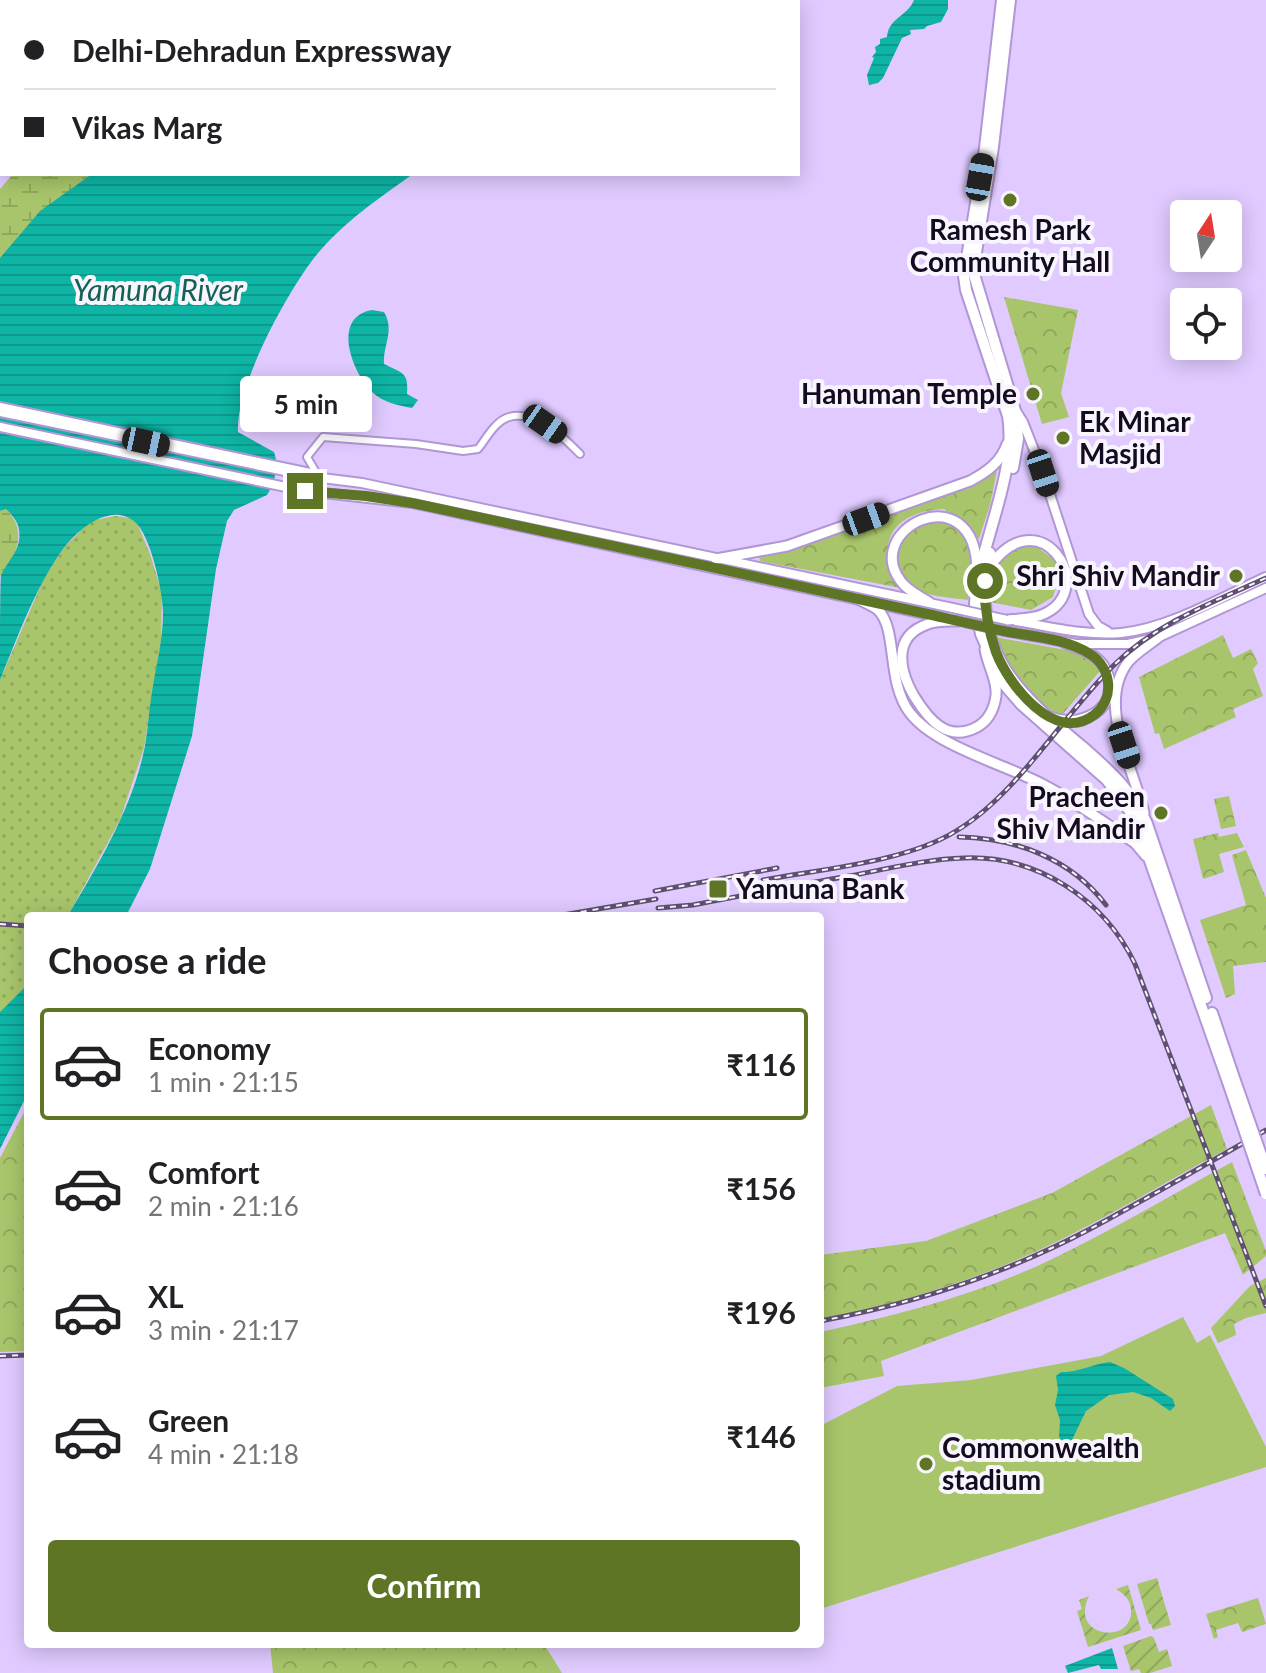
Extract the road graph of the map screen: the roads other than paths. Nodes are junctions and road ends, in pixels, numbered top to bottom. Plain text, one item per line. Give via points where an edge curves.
1 (1002, 0) edge
2 (1010, 0) edge
3 (989, 147) junction
4 (0, 409) edge
5 (1011, 412) junction
6 (0, 427) edge
7 (580, 454) dead end
8 (293, 470) junction
9 (317, 474) junction
10 (362, 483) junction
11 (716, 559) junction
12 (986, 572) junction
13 (1266, 577) edge
14 (977, 581) junction
15 (1266, 588) edge
16 (856, 598) junction
17 (929, 602) junction
18 (1188, 617) junction
19 (1007, 620) junction
20 (961, 622) junction
21 (1120, 633) junction
22 (1159, 637) junction
23 (1065, 643) junction
24 (984, 644) junction
25 (1034, 706) junction
26 (1147, 824) junction
27 (1158, 881) junction
28 (1196, 978) junction
29 (1266, 1169) edge
30 (1266, 1194) edge

1 - 3 highway
2 - 3 highway
3 - 5 highway via 973,276
4 - 8 main road
5 - 11 highway via 1003,454 970,481 787,546
5 - 12 highway via 1018,427 1017,452
5 - 14 highway via 1009,457
5 - 21 main road via 1023,422 1043,473 1089,614 1101,629
6 - 16 main road via 288,488 404,502
7 - 9 main road via 545,424 507,417 478,449 463,451 323,437 307,457
8 - 9 main road
8 - 10 main road
9 - 10 main road
10 - 11 main road
11 - 17 main road
12 - 19 highway via 1002,550 1027,541 1047,545 1064,566 1065,592 1053,609
12 - 25 highway via 985,607 997,654
13 - 18 main road
14 - 17 highway via 976,549 961,525 936,516 916,521 897,540 894,567 904,585
14 - 24 highway via 975,604
15 - 18 main road
16 - 20 main road
16 - 27 highway via 885,620 898,690 923,727 1044,785 1108,825 1139,847
17 - 19 main road, bridge
18 - 21 main road
18 - 22 main road
19 - 21 main road
20 - 23 main road, bridge
20 - 24 highway via 919,628 902,656 905,681 939,727 969,730 992,711 996,687
22 - 23 main road via 1098,646
22 - 26 highway via 1129,661 1116,699 1117,723
23 - 25 highway via 1103,665 1109,682 1103,706 1089,718 1070,722
24 - 27 highway via 1013,696 1123,799
25 - 26 highway via 1123,785
26 - 28 highway
27 - 28 highway
28 - 29 highway, bridge
28 - 30 highway, bridge

